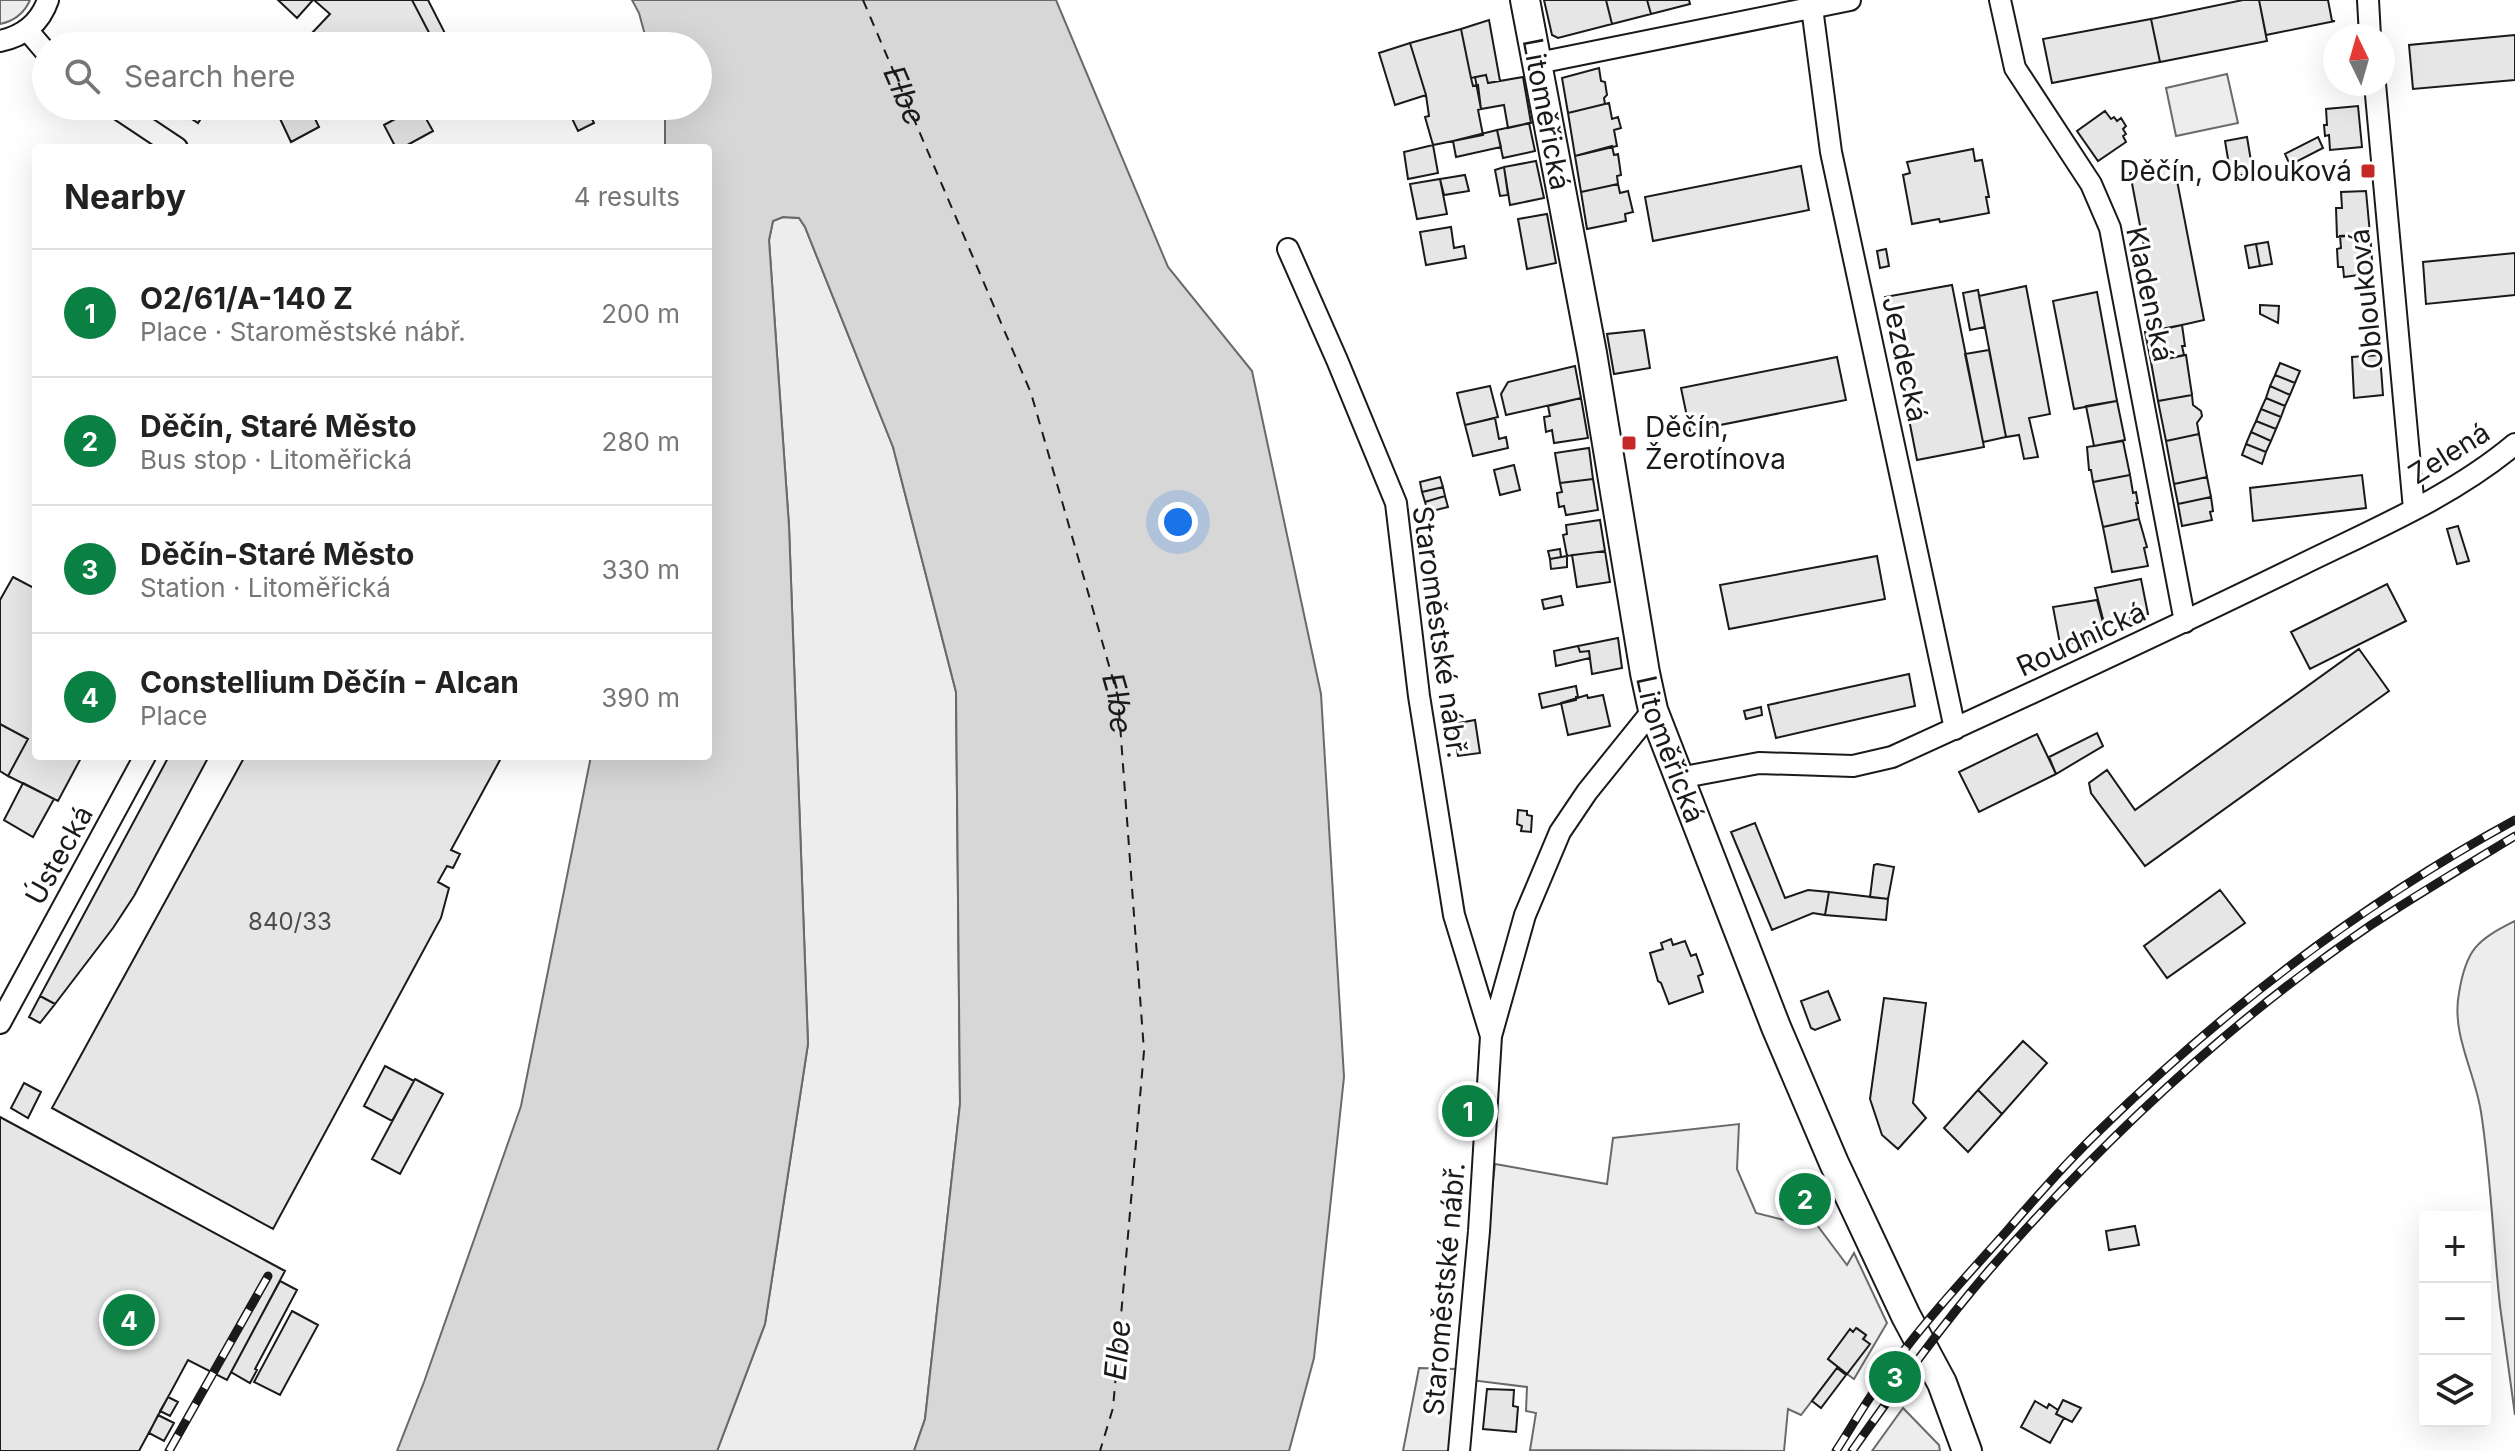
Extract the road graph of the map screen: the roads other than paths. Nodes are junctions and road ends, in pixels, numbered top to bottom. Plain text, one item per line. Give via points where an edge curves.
1 (48, 0) edge
2 (1525, 0) edge
3 (1850, 0) edge
4 (2000, 0) edge
5 (2368, 0) edge
6 (1812, 4) edge
7 (2369, 24) edge
8 (28, 31) junction
9 (32, 36) edge
10 (0, 41) edge
11 (1538, 63) junction
12 (2376, 96) edge
13 (135, 120) edge
14 (171, 144) edge
15 (1288, 249) dead end
16 (2515, 444) edge
17 (2414, 509) junction
18 (2185, 622) junction
19 (1653, 710) junction
20 (1955, 729) junction
21 (143, 760) edge
22 (1679, 778) junction
23 (0, 1023) edge
24 (1491, 1036) junction
25 (1459, 1451) edge
26 (1967, 1451) edge

1 - 8 street
2 - 11 main road, Litoměřická
3 - 6 street
4 - 18 street, Kladenská via 2015,68 2091,184 2110,228
5 - 7 street
6 - 11 street
6 - 20 street, Jezdecká via 1831,152
8 - 9 street
8 - 10 street
11 - 19 main road, Litoměřická
12 - 17 street, Oblouková
13 - 14 street
15 - 24 street, Staroměstské nábř. via 1396,503 1419,696 1454,915
16 - 17 street, Zelená via 2492,464
17 - 18 street, Roudnická
18 - 20 street, Roudnická
19 - 22 main road, Litoměřická
19 - 24 street, Staroměstské nábř. via 1560,832 1525,915
20 - 22 street, Roudnická via 1892,757 1853,766 1759,763
21 - 23 street, Ústecká
22 - 26 main road, Litoměřická via 1834,1163 1942,1383
24 - 25 street, Staroměstské nábř.

